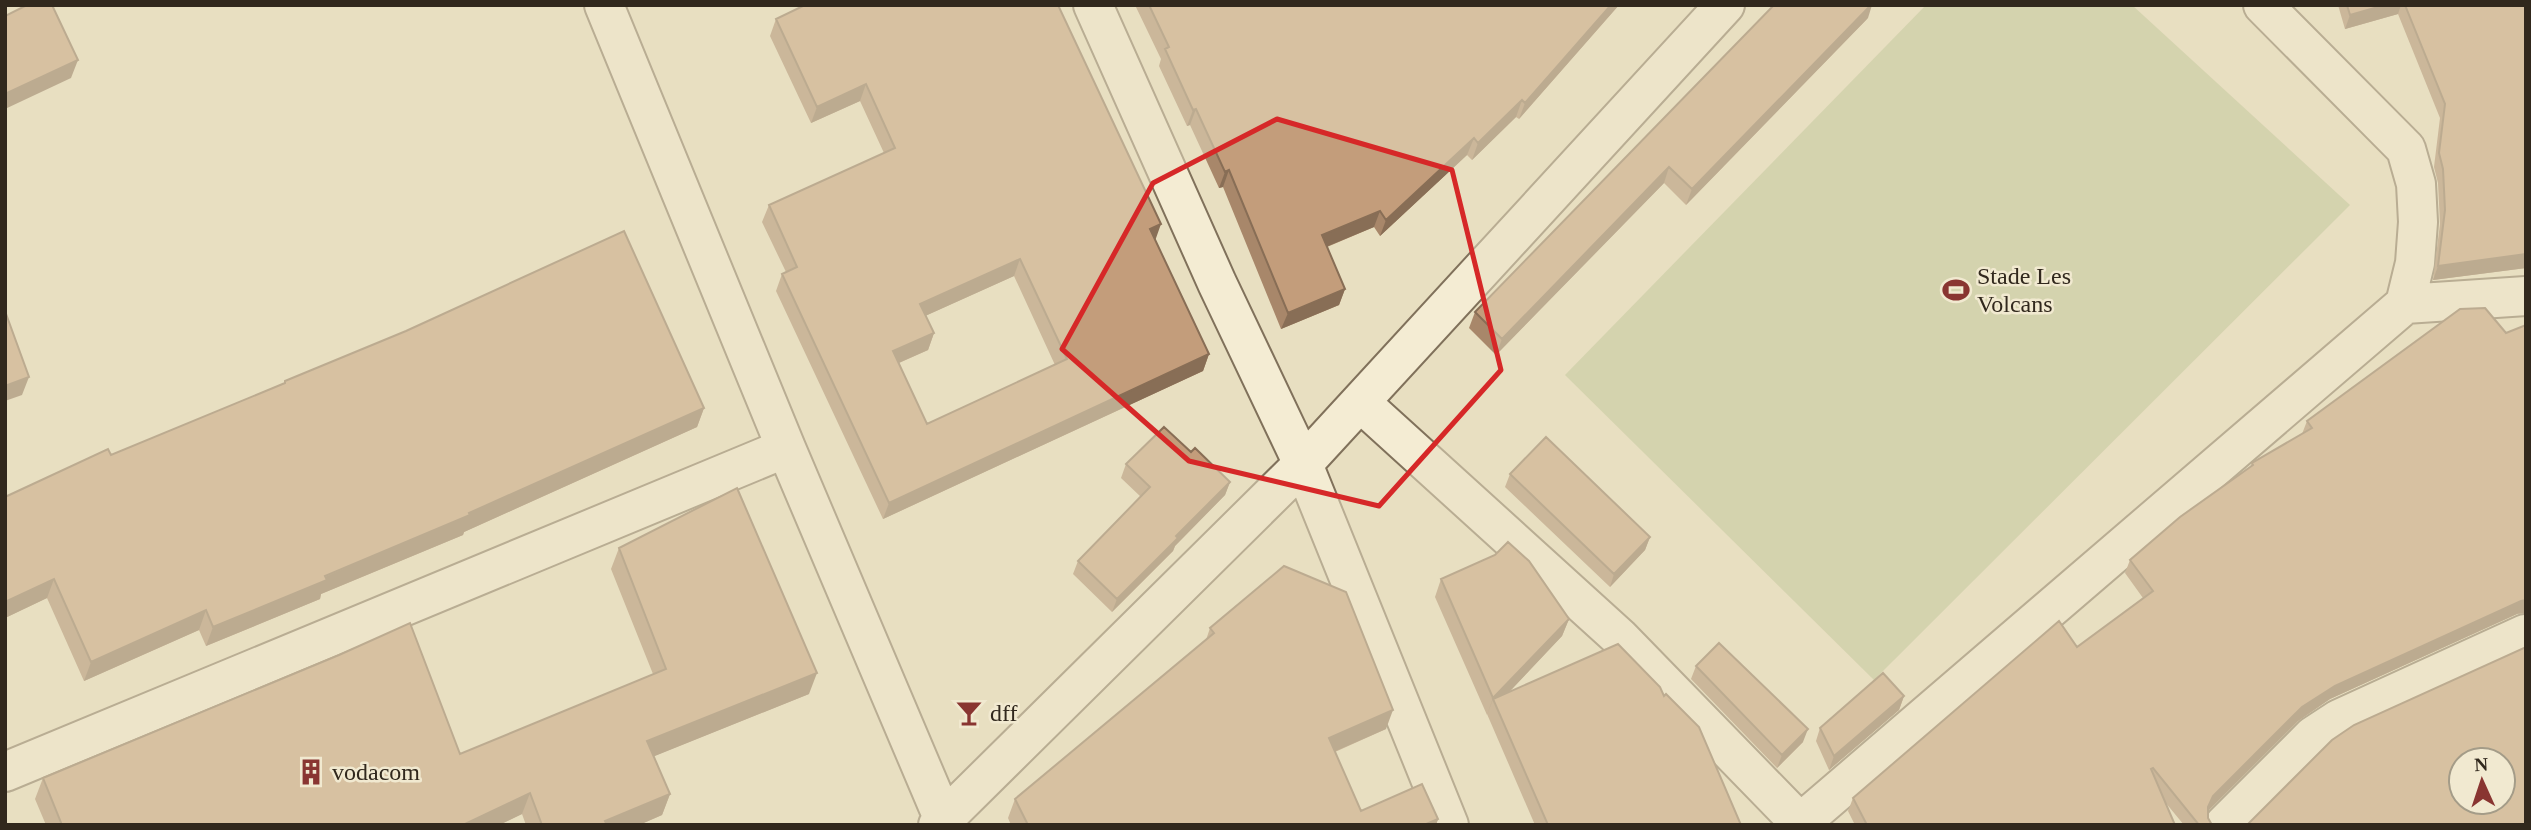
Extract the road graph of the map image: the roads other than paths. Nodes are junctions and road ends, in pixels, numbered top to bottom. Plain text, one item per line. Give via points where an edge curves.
1 (604, 5) edge
2 (1093, 5) edge
3 (1726, 5) edge
4 (2263, 5) edge
5 (2526, 296) edge
6 (2405, 304) junction
7 (1360, 402) junction
8 (786, 448) junction
9 (1303, 464) junction
10 (2525, 634) edge
11 (5, 772) edge
12 (943, 823) edge
13 (1449, 825) edge
14 (1802, 825) edge
15 (2224, 825) edge

1 - 8 street
2 - 9 street
3 - 7 street
4 - 6 street via 2406,149 2416,184 2418,222
5 - 6 street
6 - 14 street
7 - 9 street
7 - 14 street via 1619,637
8 - 11 street
8 - 12 street
9 - 12 street
9 - 13 street
10 - 15 street via 2339,719 2295,752

